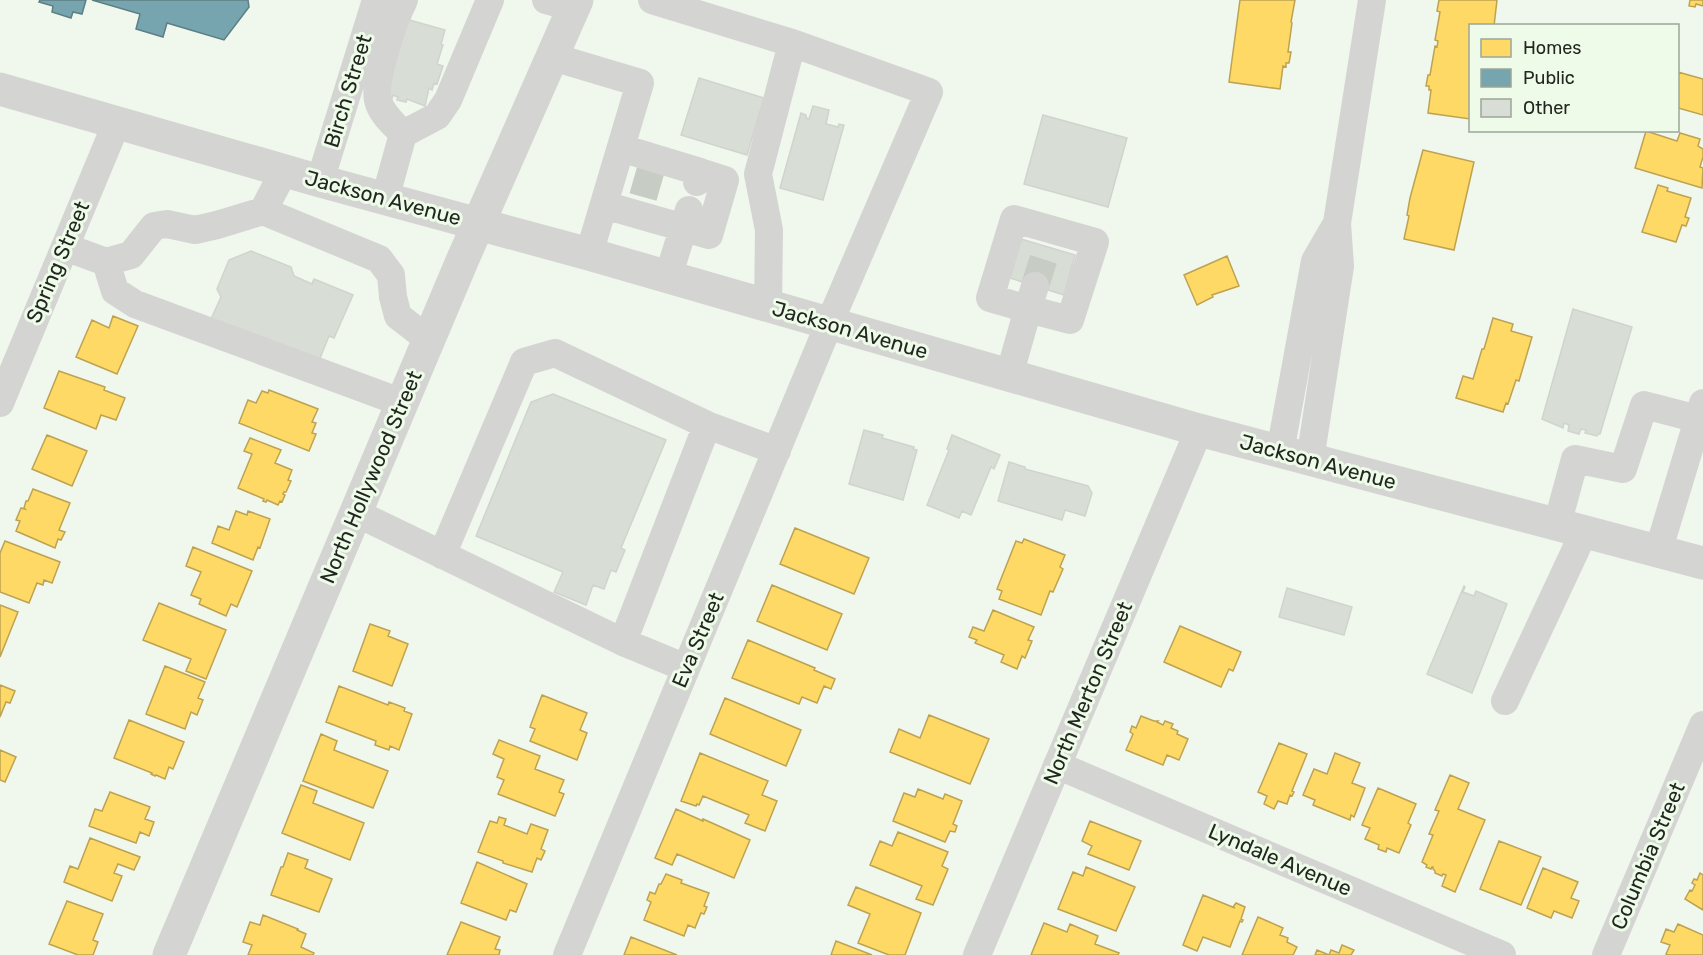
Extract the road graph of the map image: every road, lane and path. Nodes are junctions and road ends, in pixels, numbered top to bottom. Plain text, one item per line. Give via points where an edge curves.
1 (404, 0) edge
2 (490, 0) edge
3 (652, 0) edge
4 (1372, 0) edge
5 (371, 2) edge
6 (566, 3) edge
7 (792, 43) junction
8 (553, 57) junction
9 (0, 89) edge
10 (117, 122) junction
11 (403, 134) junction
12 (621, 148) junction
13 (284, 171) junction
14 (320, 181) junction
15 (385, 199) junction
16 (604, 205) junction
17 (263, 210) junction
18 (687, 218) junction
19 (478, 224) junction
20 (65, 247) junction
21 (589, 254) junction
22 (106, 262) junction
23 (669, 277) junction
24 (1032, 298) junction
25 (768, 306) junction
26 (829, 324) junction
27 (429, 340) junction
28 (1009, 376) junction
29 (0, 403) edge
30 (403, 403) junction
31 (1701, 411) edge
32 (707, 425) junction
33 (1198, 430) junction
34 (777, 451) junction
35 (1295, 456) junction
36 (356, 513) junction
37 (1570, 529) junction
38 (1658, 552) junction
39 (442, 555) junction
40 (1703, 563) edge
41 (623, 642) junction
42 (686, 668) junction
43 (1505, 701) dead end
44 (1703, 725) edge
45 (1057, 765) junction
46 (169, 955) edge
47 (567, 955) edge
48 (977, 955) edge
49 (1502, 955) edge
50 (1606, 955) edge

1 - 11 street via 379,71 376,91 388,119
2 - 11 street via 448,100 437,116
3 - 7 street
4 - 35 street via 1337,223 1340,266
5 - 14 street, Birch Street
6 - 8 main road, North Hollywood Street
7 - 25 street via 758,174 769,230
7 - 26 street, Eva Street via 929,92
8 - 12 street via 640,83
8 - 19 main road, North Hollywood Street
9 - 10 main road, Jackson Avenue
10 - 13 main road, Jackson Avenue
10 - 20 street, Spring Street
11 - 15 street
12 - 16 street
12 - 18 street via 652,163 725,180 709,235
13 - 14 main road, Jackson Avenue
13 - 17 street
14 - 15 main road, Jackson Avenue
15 - 19 main road, Jackson Avenue
16 - 18 street via 640,206
16 - 21 street
17 - 22 street via 195,230 167,224 154,226 131,255
17 - 27 street via 379,259 391,275 398,316
18 - 23 street
19 - 21 main road, Jackson Avenue
19 - 27 main road, North Hollywood Street
20 - 22 street
20 - 29 street, Spring Street
21 - 23 main road, Jackson Avenue
22 - 30 street via 116,291 135,304
23 - 25 main road, Jackson Avenue
24 - 24 street via 990,298 1014,219 1049,239 1095,242 1070,320
24 - 28 street
25 - 26 main road, Jackson Avenue
26 - 28 main road, Jackson Avenue
26 - 34 street, Eva Street
27 - 30 main road, North Hollywood Street
28 - 33 main road, Jackson Avenue
30 - 36 main road, North Hollywood Street
31 - 37 street via 1644,405 1623,470 1575,459
31 - 38 street
32 - 34 street
32 - 39 street via 555,353 524,362
32 - 41 street
33 - 35 main road, Jackson Avenue
33 - 45 street, North Merton Street
34 - 42 street, Eva Street
35 - 37 main road, Jackson Avenue
36 - 39 street
36 - 46 main road, North Hollywood Street
37 - 38 main road, Jackson Avenue
37 - 43 street
38 - 40 main road, Jackson Avenue
39 - 41 street
41 - 42 street
42 - 47 street, Eva Street
44 - 50 street, Columbia Street
45 - 48 street, North Merton Street
45 - 49 street, Lyndale Avenue

